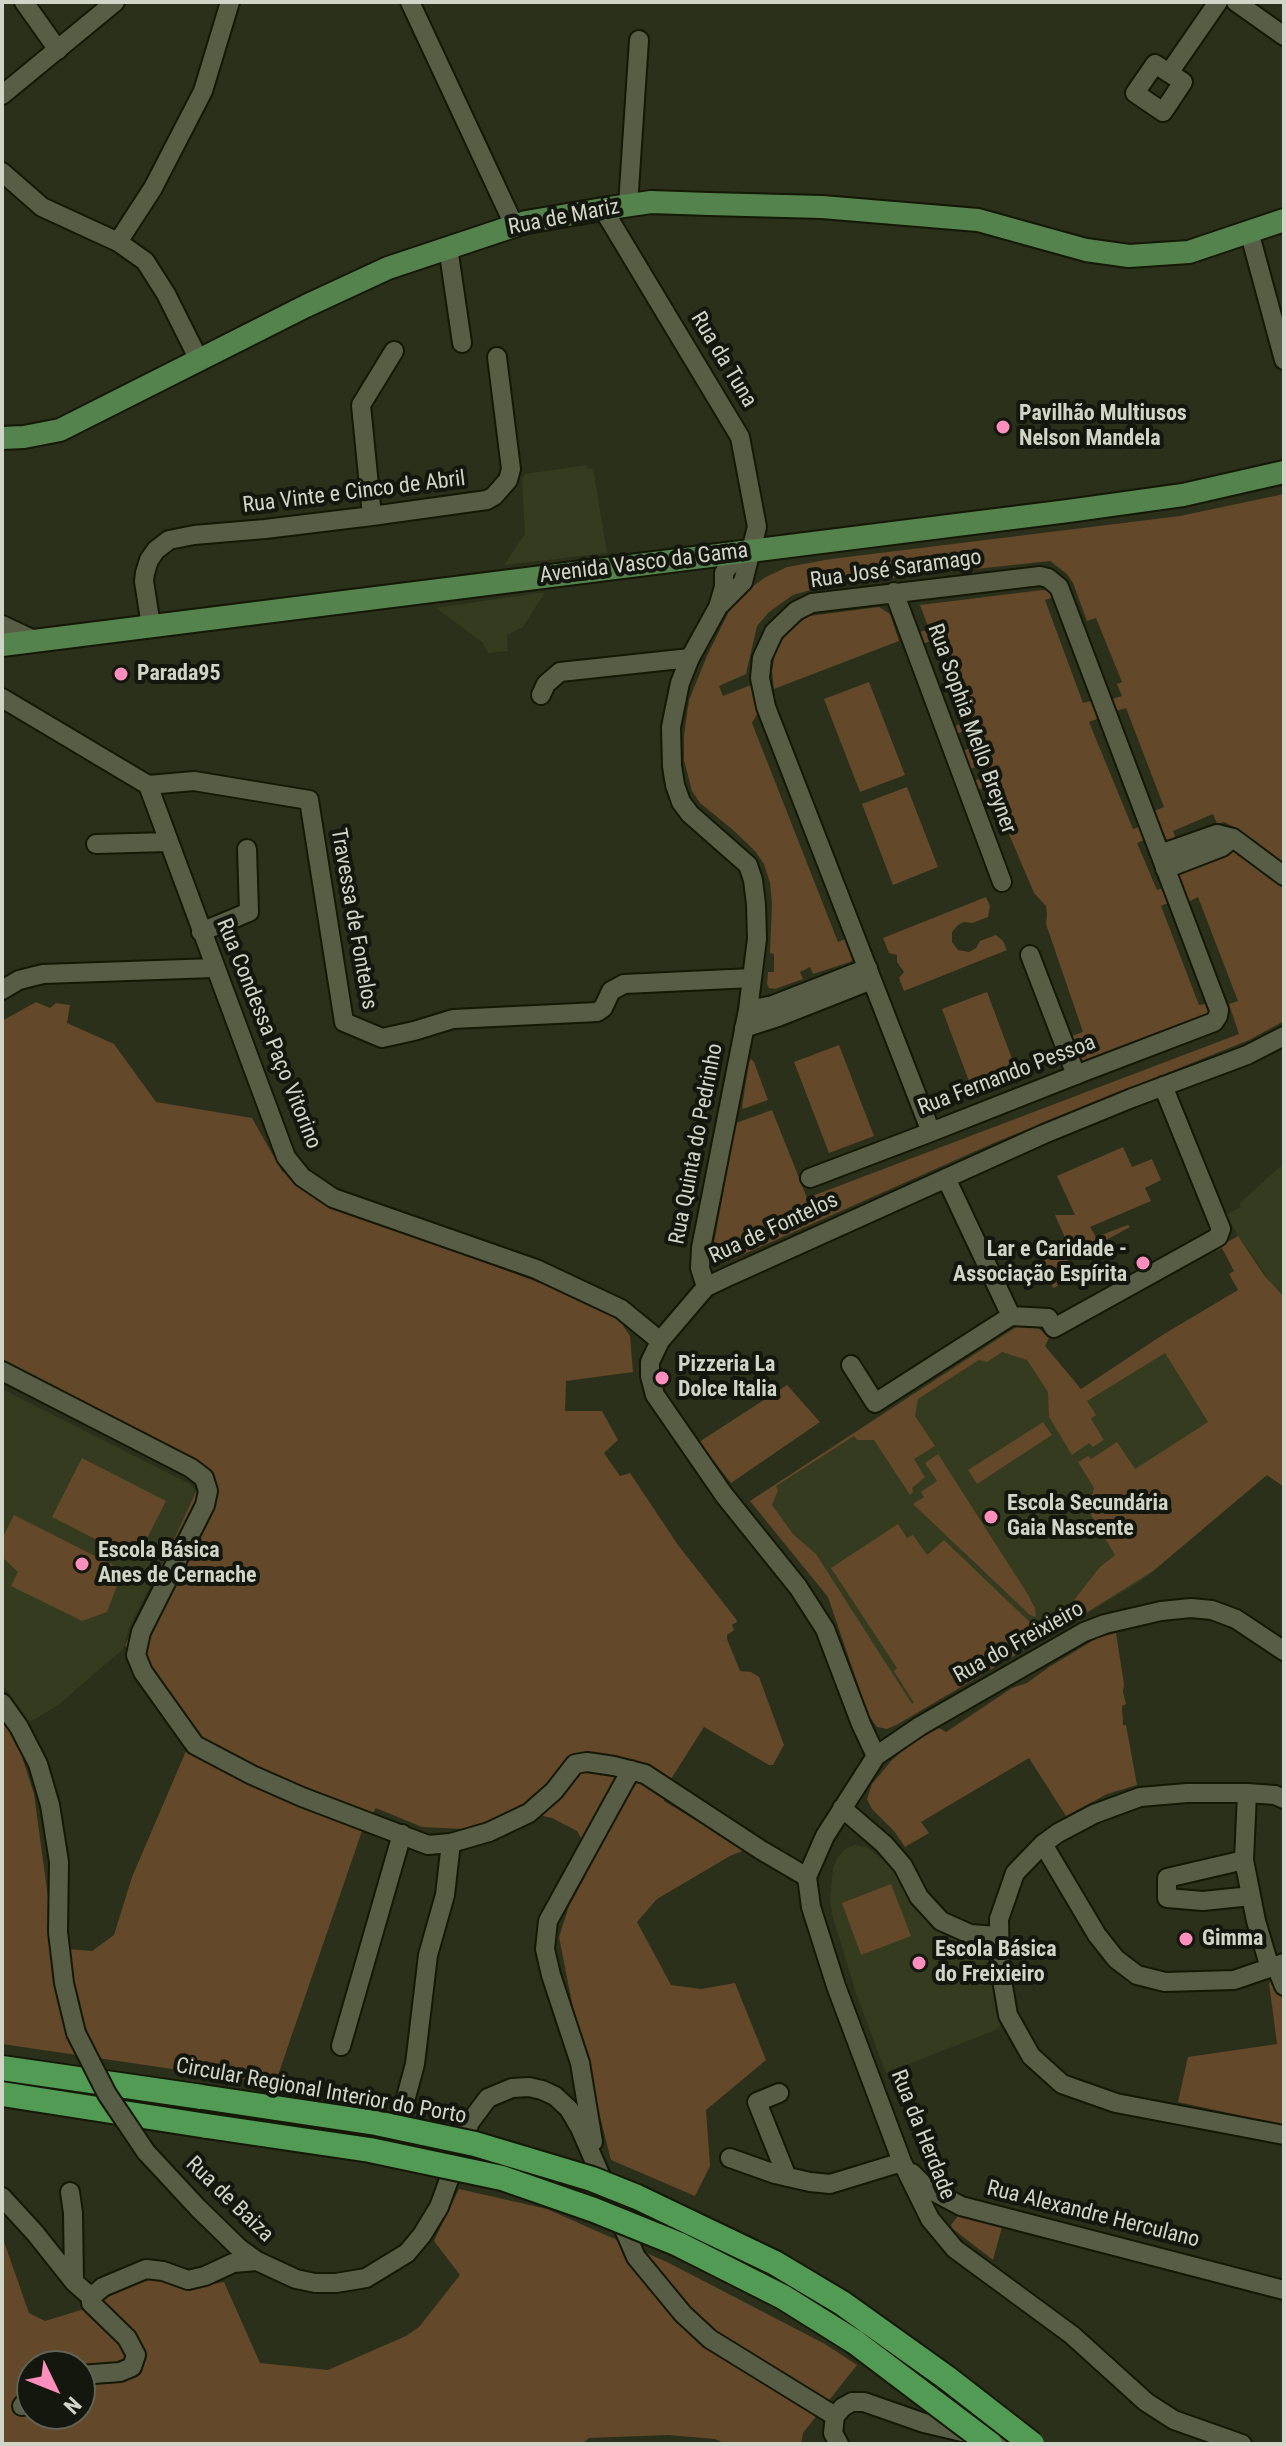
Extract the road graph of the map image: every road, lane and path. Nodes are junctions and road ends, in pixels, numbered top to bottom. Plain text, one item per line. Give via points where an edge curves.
1 (24, 2) edge
2 (115, 2) edge
3 (230, 2) edge
4 (410, 2) edge
5 (1218, 2) edge
6 (1236, 2) edge
7 (1284, 36) edge
8 (639, 40) dead end
9 (58, 50) junction
10 (1169, 73) dead end
11 (2, 95) edge
12 (2, 172) edge
13 (628, 205) junction
14 (603, 209) junction
15 (1284, 220) edge
16 (514, 225) junction
17 (1249, 231) junction
18 (118, 242) junction
19 (448, 247) junction
20 (462, 343) dead end
21 (394, 351) dead end
22 (497, 357) dead end
23 (199, 360) junction
24 (1284, 360) edge
25 (2, 438) edge
26 (1284, 472) edge
27 (372, 516) junction
28 (750, 550) junction
29 (894, 592) junction
30 (2, 625) edge
31 (151, 626) junction
32 (36, 641) junction
33 (2, 645) edge
34 (690, 658) junction
35 (541, 695) dead end
36 (2, 698) edge
37 (148, 785) junction
38 (168, 842) junction
39 (96, 844) dead end
40 (247, 849) dead end
41 (1163, 861) junction
42 (1284, 876) edge
43 (1002, 882) dead end
44 (201, 932) junction
45 (1030, 955) dead end
46 (214, 968) junction
47 (870, 974) junction
48 (752, 978) junction
49 (2, 990) edge
50 (1218, 1016) joint
51 (746, 1019) junction
52 (1284, 1036) edge
53 (1076, 1075) junction
54 (1163, 1086) junction
55 (931, 1132) junction
56 (810, 1178) dead end
57 (946, 1178) junction
58 (706, 1287) junction
59 (1011, 1316) junction
60 (660, 1341) junction
61 (851, 1365) dead end
62 (2, 1371) edge
63 (1284, 1651) edge
64 (2, 1703) edge
65 (876, 1756) junction
66 (631, 1770) junction
67 (1247, 1793) junction
68 (1284, 1799) edge
69 (842, 1808) junction
70 (402, 1834) junction
71 (451, 1843) junction
72 (1043, 1844) junction
73 (1244, 1860) junction
74 (807, 1877) junction
75 (1251, 1896) junction
76 (999, 1936) junction
77 (1277, 1965) edge
78 (1284, 1986) edge
79 (341, 2046) dead end
80 (2, 2068) edge
81 (779, 2093) dead end
82 (2, 2094) edge
83 (405, 2101) dead end
84 (1284, 2135) edge
85 (588, 2147) junction
86 (730, 2158) dead end
87 (902, 2162) junction
88 (787, 2177) junction
89 (70, 2192) dead end
90 (2, 2197) edge
91 (257, 2261) junction
92 (74, 2282) junction
93 (1284, 2290) edge
94 (91, 2297) junction
95 (96, 2374) edge
96 (835, 2416) junction
97 (839, 2444) edge
98 (990, 2444) edge
99 (1013, 2444) edge
100 (1032, 2444) edge
101 (1242, 2444) edge

1 - 9 street
2 - 9 street
3 - 18 street via 203,91 153,188
4 - 16 street
5 - 10 street
6 - 7 street
8 - 13 street
9 - 11 street
12 - 18 street via 42,207
13 - 14 main road, Rua de Mariz
13 - 17 main road, Rua de Mariz via 822,207 978,220 1086,250 1129,256 1189,252
14 - 16 main road, Rua de Mariz
14 - 28 street, Rua da Tuna via 740,437 757,527
15 - 17 main road, Rua de Mariz
16 - 19 main road, Rua de Mariz
17 - 24 street
18 - 23 street via 152,270
19 - 20 street
19 - 23 main road, Rua de Mariz via 388,268
21 - 27 street via 361,405
22 - 27 street, Rua Vinte e Cinco de Abril via 511,469 503,488 487,500
23 - 25 main road, Rua de Mariz via 60,430
26 - 28 main road, Avenida Vasco da Gama via 1183,495
27 - 31 street, Rua Vinte e Cinco de Abril via 169,540 156,550 145,573
28 - 31 main road, Avenida Vasco da Gama
28 - 34 street, Rua da Tuna via 743,582 718,607
29 - 41 street, Rua José Saramago via 1040,576 1059,587
29 - 43 street, Rua Sophia Mello Breyner
29 - 47 street, Rua José Saramago via 823,601 796,611 774,632 760,678 766,707
30 - 32 street
31 - 32 main road, Avenida Vasco da Gama
32 - 33 main road, Avenida Vasco da Gama
34 - 35 street via 560,672
34 - 48 street, Rua Quinta do Pedrinho via 671,727 675,785 690,814 748,865 756,904
36 - 37 street
37 - 38 street, Rua Condessa Paço Vitorino
37 - 48 street, Travessa de Fontelos via 194,781 309,800 344,1022 382,1038 453,1019 597,1012 611,991 624,984
38 - 39 street
38 - 44 street, Rua Condessa Paço Vitorino
40 - 44 street via 249,912
41 - 42 street via 1222,847 1233,838
41 - 50 street, Rua José Saramago
44 - 46 street, Rua Condessa Paço Vitorino
45 - 53 street
46 - 49 street via 43,974
46 - 60 street, Rua Condessa Paço Vitorino via 286,1157 302,1177 333,1198 536,1269 621,1309
47 - 51 street
47 - 55 street, Rua José Saramago
48 - 51 street, Rua Quinta do Pedrinho
50 - 53 street, Rua Fernando Pessoa via 1214,1022
51 - 58 street, Rua Quinta do Pedrinho via 701,1248
52 - 54 street, Rua de Fontelos
53 - 55 street, Rua Fernando Pessoa
54 - 57 street, Rua de Fontelos
54 - 59 street via 1221,1229 1218,1237 1054,1328 1048,1318
55 - 56 street, Rua Fernando Pessoa
57 - 58 street, Rua de Fontelos
57 - 59 street
58 - 60 street, Rua de Fontelos
59 - 61 street via 875,1403
60 - 65 street, Rua de Fontelos via 650,1362 655,1395 825,1629
62 - 70 street via 204,1478 205,1505 141,1632 136,1655 195,1745 277,1786
63 - 65 street, Rua do Freixieiro via 1236,1619 1212,1610 1160,1612 1105,1624 1016,1669
64 - 91 street, Rua de Baiza, bridge via 38,1764 50,1805 59,1862 58,1932 76,2033 107,2094 146,2152
65 - 69 street
66 - 71 street via 575,1764 529,1813
66 - 74 street via 652,1778
66 - 85 street via 548,1921 545,1949 580,2063 594,2140
67 - 68 street
67 - 72 street via 1140,1797 1094,1814
67 - 73 street
69 - 74 street
69 - 76 street via 884,1844 941,1921 970,1934
70 - 71 street via 428,1845
70 - 79 street
71 - 83 street
72 - 76 street via 1015,1873 999,1919
72 - 77 street via 1097,1935 1137,1975 1165,1982 1234,1980
73 - 75 street
73 - 75 street via 1167,1878 1167,1898
74 - 87 street, Rua da Herdade via 836,1986
75 - 77 street
76 - 84 street via 1008,2015 1031,2056 1062,2084 1116,2103
77 - 78 street
80 - 100 highway, Circular Regional Interior do Porto, bridge via 376,2123 475,2144 592,2179 775,2263 842,2303
81 - 88 street via 757,2102
82 - 98 highway, bridge via 370,2150 502,2178 594,2210 764,2286 855,2342
85 - 91 street, Rua de Baiza via 569,2109 555,2096 529,2087 499,2092 475,2112 439,2207 407,2253 366,2278 336,2283 296,2279
85 - 96 street, Rua de Baiza via 636,2257 683,2314 710,2339
86 - 88 street
87 - 88 street via 830,2184
87 - 93 street, Rua Alexandre Herculano via 927,2188 961,2206
87 - 101 street, Rua da Herdade via 930,2219 955,2249 1072,2335 1146,2402 1174,2420
89 - 92 street
90 - 92 street
91 - 94 street via 233,2263 188,2280 146,2269
92 - 94 street
94 - 95 street via 136,2355 132,2367
96 - 97 street via 833,2433
96 - 99 street via 852,2402 864,2402

